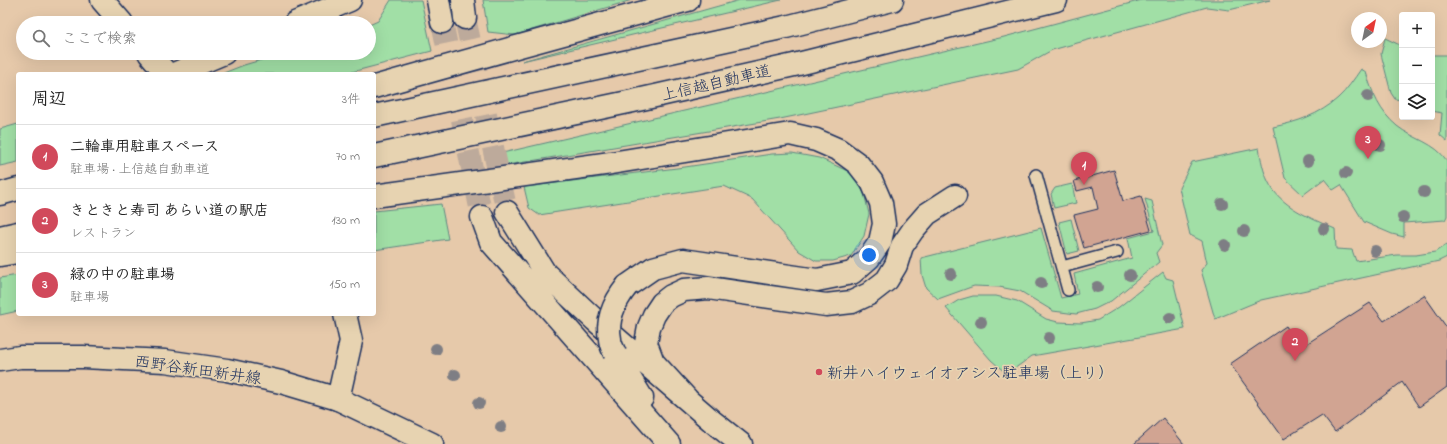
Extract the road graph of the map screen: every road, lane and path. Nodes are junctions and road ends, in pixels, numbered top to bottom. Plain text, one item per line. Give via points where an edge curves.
1 (102, 0) edge
2 (350, 0) edge
3 (438, 0) edge
4 (688, 0) edge
5 (892, 0) edge
6 (1056, 0) edge
7 (116, 16) edge
8 (312, 16) edge
9 (442, 22) tunnel mouth
10 (155, 60) edge
11 (207, 60) edge
12 (165, 72) edge
13 (179, 72) edge
14 (376, 86) edge
15 (376, 116) edge
16 (376, 156) edge
17 (1036, 176) dead end
18 (16, 190) edge
19 (16, 192) edge
20 (0, 195) edge
21 (376, 196) edge
22 (955, 196) dead end
23 (507, 212) tunnel mouth
24 (482, 217) tunnel mouth
25 (16, 233) edge
26 (0, 237) edge
27 (16, 252) edge
28 (1117, 252) dead end
29 (0, 255) edge
30 (1062, 267) junction
31 (1068, 290) dead end
32 (345, 316) edge
33 (0, 360) edge
34 (338, 399) junction
35 (687, 399) junction
36 (432, 444) edge
37 (669, 444) edge
38 (741, 444) edge

1 - 7 main road
2 - 8 main road
3 - 9 main road
4 - 14 main road
5 - 15 main road via 786,27
6 - 16 main road, 上信越自動車道 via 787,66
10 - 12 main road
11 - 13 main road
17 - 30 lane
18 - 20 main road
19 - 20 main road
21 - 37 main road, bridge via 611,163 790,134 816,140 839,150 858,164 872,182 881,203 884,224 880,242 869,258 852,273 817,280 683,260 653,268 627,286 617,299 609,327 615,354
22 - 35 main road via 927,214 913,230 902,246 896,265 887,280 869,294 852,302 826,305 708,288 684,290 671,296 662,303 654,315 648,327 646,343 653,362
23 - 35 main road via 545,273
24 - 37 main road via 490,242
25 - 26 main road
27 - 29 main road
28 - 30 lane
30 - 31 lane
32 - 34 main road via 351,341
33 - 34 main road, 西野谷新田新井線 via 20,357 83,357 165,361 227,370 281,382
34 - 36 main road, 西野谷新田新井線
35 - 38 main road

